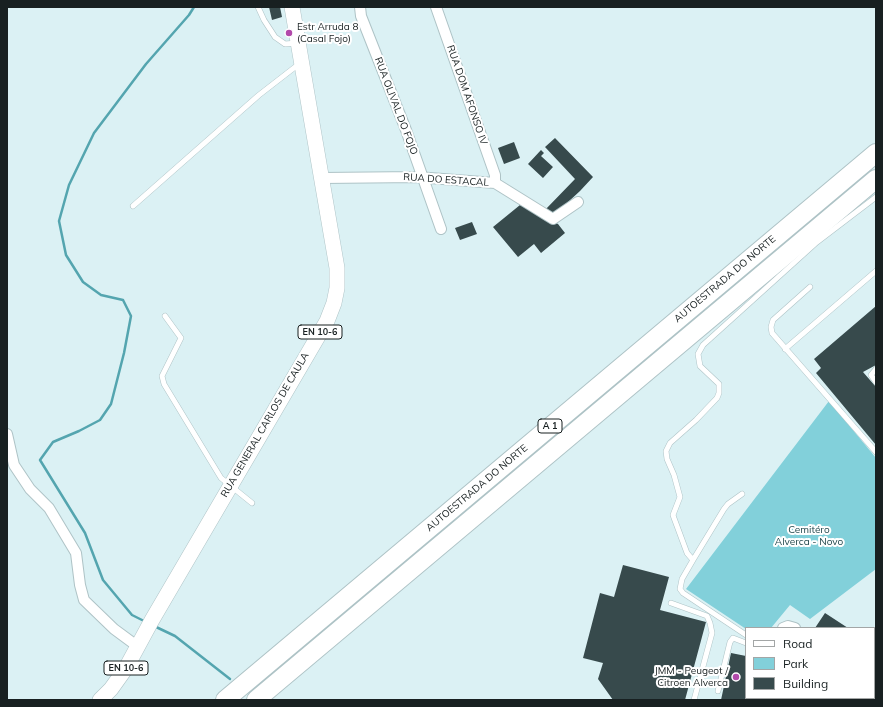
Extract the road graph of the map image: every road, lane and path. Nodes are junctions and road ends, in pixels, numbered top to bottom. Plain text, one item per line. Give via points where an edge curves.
1 (258, 7) edge
2 (292, 7) edge
3 (360, 7) edge
4 (436, 7) edge
5 (298, 43) junction
6 (301, 62) junction
7 (876, 153) edge
8 (423, 177) junction
9 (322, 178) junction
10 (876, 179) edge
11 (495, 183) junction
12 (876, 197) edge
13 (578, 202) dead end
14 (133, 206) dead end
15 (441, 229) dead end
16 (876, 271) edge
17 (810, 287) dead end
18 (164, 316) dead end
19 (785, 348) junction
20 (876, 369) edge
21 (876, 382) edge
22 (7, 434) edge
23 (876, 452) edge
24 (230, 486) junction
25 (742, 494) dead end
26 (252, 502) dead end
27 (693, 560) junction
28 (671, 603) dead end
29 (745, 634) edge
30 (745, 643) edge
31 (137, 646) junction
32 (718, 691) dead end
33 (100, 700) edge
34 (225, 700) edge
35 (256, 700) edge
36 (694, 700) edge

1 - 5 lane via 275,37 288,45
2 - 5 main road, RUA GENERAL CARLOS DE CAULA / EN 10-6
3 - 8 street, RUA OLIVAL DO FOJO via 361,16
4 - 11 street, RUA DOM AFONSO IV via 495,175
5 - 6 main road, RUA GENERAL CARLOS DE CAULA / EN 10-6
6 - 9 main road, RUA GENERAL CARLOS DE CAULA / EN 10-6
6 - 14 lane via 259,95
7 - 34 highway, AUTOESTRADA DO NORTE / A 1
8 - 9 street, RUA DO ESTACAL
8 - 11 street, RUA DO ESTACAL
8 - 15 street, RUA OLIVAL DO FOJO
9 - 24 main road, RUA GENERAL CARLOS DE CAULA / EN 10-6 via 337,268 334,303 327,321
10 - 35 highway, AUTOESTRADA DO NORTE / A 1
11 - 13 street, RUA DO ESTACAL via 553,219
12 - 27 lane via 817,242 699,350 700,366 718,384 719,394 696,420 670,443 666,451 680,497 674,518 687,553
16 - 19 lane
17 - 19 lane via 773,320 772,334
18 - 24 lane via 181,338 164,370 162,380 221,478
19 - 23 lane
20 - 21 lane via 871,375
22 - 31 street via 14,465 30,489 49,508 76,553 84,600 114,629
24 - 26 lane
24 - 31 main road, RUA GENERAL CARLOS DE CAULA / EN 10-6
25 - 27 lane via 724,509
27 - 29 lane via 680,584 681,591
28 - 36 lane via 707,616 710,623 712,633
30 - 32 lane via 733,638 730,642
31 - 33 main road, RUA GENERAL CARLOS DE CAULA / EN 10-6 via 117,681

